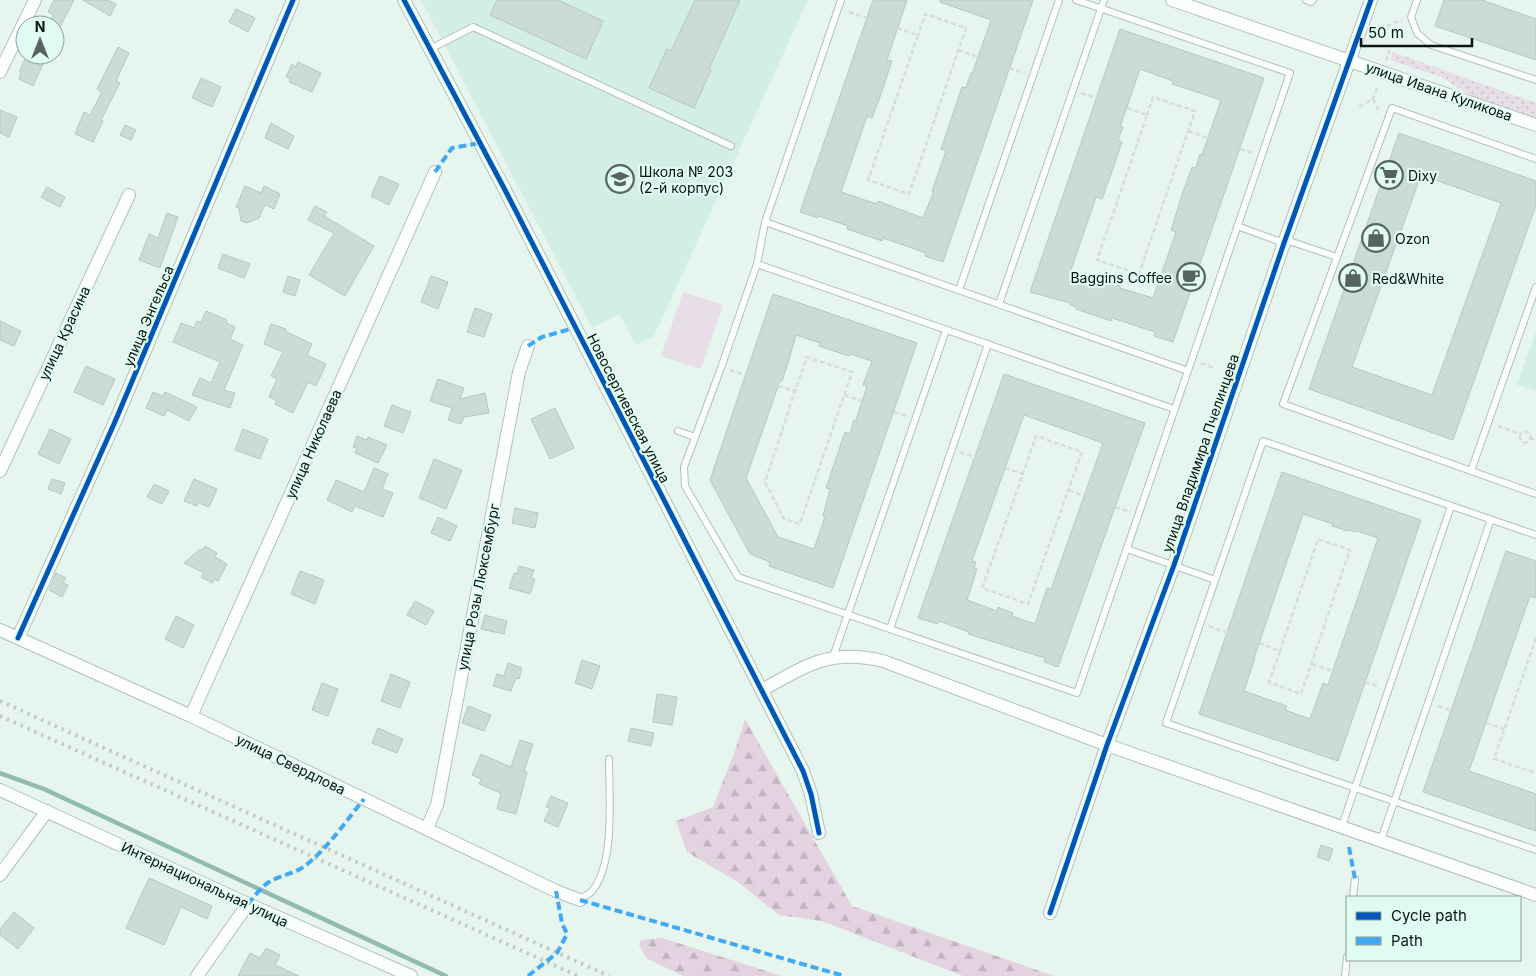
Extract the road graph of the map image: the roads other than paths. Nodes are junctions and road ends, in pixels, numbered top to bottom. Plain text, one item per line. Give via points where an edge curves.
1 (35, 0) edge
2 (293, 0) edge
3 (404, 0) edge
4 (840, 0) edge
5 (1059, 0) edge
6 (1076, 0) edge
7 (1104, 0) edge
8 (1172, 0) edge
9 (1306, 0) edge
10 (1313, 0) edge
11 (1371, 0) edge
12 (1417, 0) edge
13 (1101, 8) junction
14 (430, 49) junction
15 (1350, 60) junction
16 (0, 72) edge
17 (1536, 80) edge
18 (1536, 125) edge
19 (731, 146) dead end
20 (1536, 159) edge
21 (435, 172) dead end
22 (129, 195) dead end
23 (765, 222) junction
24 (1237, 226) junction
25 (1285, 242) junction
26 (1337, 258) junction
27 (757, 264) junction
28 (1536, 287) edge
29 (959, 290) junction
30 (999, 304) junction
31 (946, 330) junction
32 (988, 344) junction
33 (528, 346) dead end
34 (1188, 371) junction
35 (1174, 409) junction
36 (678, 431) dead end
37 (695, 437) junction
38 (0, 471) edge
39 (1471, 471) junction
40 (1536, 494) edge
41 (1451, 506) junction
42 (1491, 519) junction
43 (1536, 535) edge
44 (1127, 549) junction
45 (1174, 566) junction
46 (1215, 580) junction
47 (848, 615) junction
48 (890, 629) junction
49 (0, 630) edge
50 (18, 638) junction
51 (833, 657) junction
52 (762, 690) junction
53 (192, 716) junction
54 (1107, 745) junction
55 (609, 759) dead end
56 (1355, 788) junction
57 (0, 790) edge
58 (1395, 802) junction
59 (47, 812) junction
60 (1342, 826) junction
61 (427, 828) junction
62 (819, 833) dead end
63 (1381, 840) junction
64 (1536, 850) edge
65 (0, 875) edge
66 (1355, 879) dead end
67 (1536, 895) edge
68 (1353, 896) edge
69 (580, 900) joint
70 (248, 904) junction
71 (1050, 913) dead end
72 (1347, 961) edge
73 (197, 976) edge
74 (411, 976) edge
75 (1345, 976) edge

1 - 16 street
2 - 50 street, улица Энгельса via 114,424
3 - 14 street, Новосергиевская улица
4 - 23 lane
5 - 29 lane
6 - 13 lane
7 - 13 lane
8 - 15 street, улица Ивана Куликова
9 - 10 lane
11 - 15 street, улица Владимира Пчелинцева
12 - 17 lane via 1411,17 1417,33 1431,45
13 - 24 lane via 1290,73
13 - 30 lane
14 - 19 lane via 474,27
14 - 52 street, Новосергиевская улица
15 - 18 street, улица Ивана Куликова
15 - 25 street, улица Владимира Пчелинцева
20 - 26 lane via 1392,108
21 - 53 street, улица Николаева
22 - 38 street, улица Красина
23 - 27 lane
23 - 29 lane
24 - 25 lane
24 - 34 lane
25 - 26 lane
25 - 45 street, улица Владимира Пчелинцева
26 - 39 lane via 1283,404
27 - 31 lane
27 - 37 lane
28 - 39 lane
29 - 30 lane
30 - 34 lane
31 - 32 lane
31 - 47 lane
32 - 35 lane
32 - 48 lane
33 - 61 street, улица Розы Люксембург via 519,372 437,805
34 - 35 lane
35 - 44 lane
36 - 37 lane
37 - 47 lane via 684,467 685,486 738,577
39 - 40 lane
41 - 42 lane
41 - 46 lane via 1263,441
41 - 56 lane
42 - 43 lane
42 - 58 lane
44 - 45 lane
44 - 48 lane via 1077,693
45 - 46 lane
45 - 54 street, улица Владимира Пчелинцева
46 - 56 lane via 1166,724
47 - 48 lane
47 - 51 lane
49 - 50 street, улица Свердлова
50 - 53 street, улица Свердлова
51 - 52 street via 808,665
51 - 54 street via 883,661
52 - 62 street, Новосергиевская улица via 802,771 811,794
53 - 61 street, улица Свердлова
54 - 60 street
54 - 71 street, улица Владимира Пчелинцева
55 - 69 lane via 608,847 599,879 591,892
56 - 58 lane
56 - 60 lane
57 - 59 street, Интернациональная улица
58 - 63 lane
58 - 64 lane
59 - 65 street
59 - 70 street, Интернациональная улица
60 - 63 street
61 - 69 street, улица Свердлова
63 - 67 street
66 - 68 lane
70 - 73 street
70 - 74 street, Интернациональная улица
72 - 75 lane

